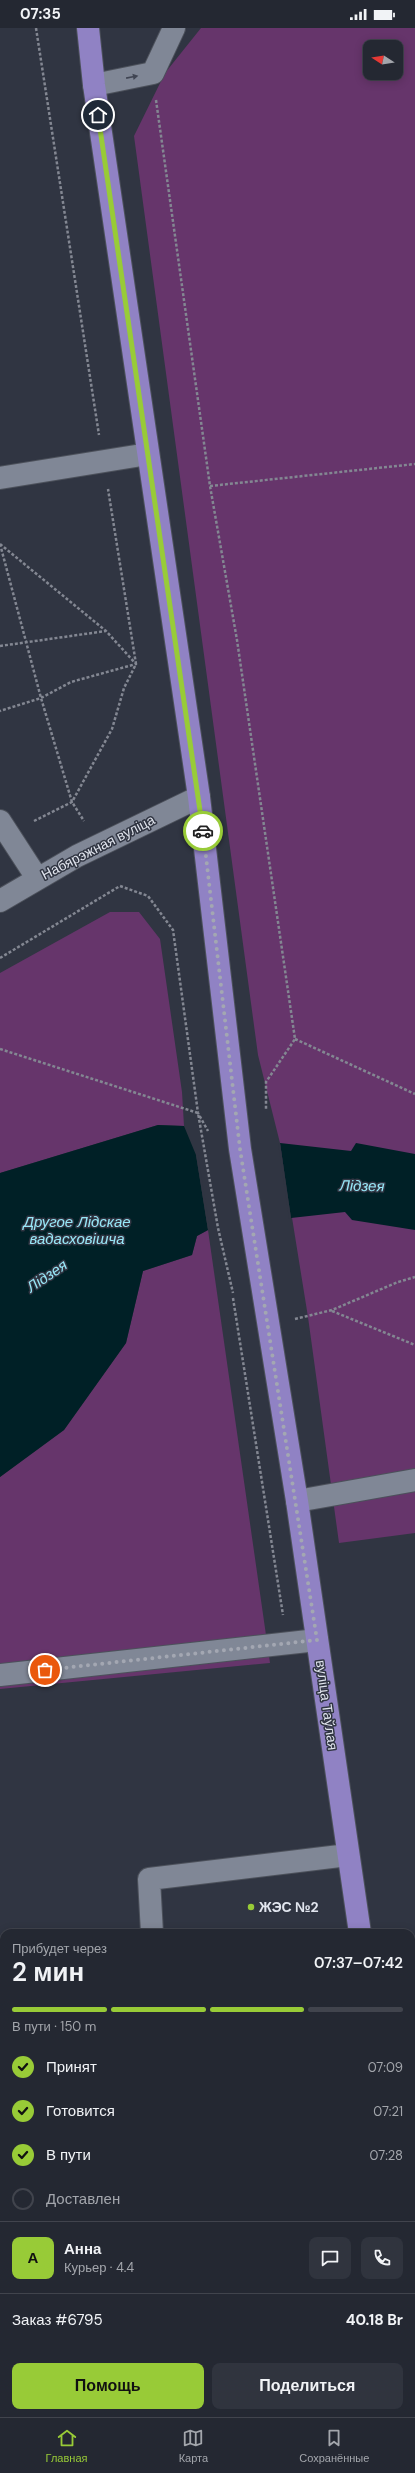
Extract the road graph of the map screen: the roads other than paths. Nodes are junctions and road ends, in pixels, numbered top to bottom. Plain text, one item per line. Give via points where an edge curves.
1 (88, 28) edge
2 (174, 28) edge
3 (94, 85) junction
4 (148, 454) junction
5 (0, 478) edge
6 (199, 797) junction
7 (4, 827) edge
8 (37, 878) junction
9 (0, 901) edge
10 (415, 1480) edge
11 (297, 1501) junction
12 (317, 1640) junction
13 (0, 1675) edge
14 (348, 1855) junction
15 (152, 1929) edge
16 (359, 1929) edge

1 - 3 main road, вуліца Таўлая
3 -> 2 street via 152,73
3 - 4 main road, вуліца Таўлая
4 - 5 street
4 - 6 main road, вуліца Таўлая
6 - 8 street, Набярэжная вуліца
6 - 11 main road, вуліца Таўлая via 240,1149
7 - 8 street
8 - 9 street, Набярэжная вуліца
10 - 11 street
11 - 12 main road, вуліца Таўлая
12 - 13 street
12 - 14 main road, вуліца Таўлая
14 - 15 street via 149,1879
14 - 16 main road, вуліца Таўлая

